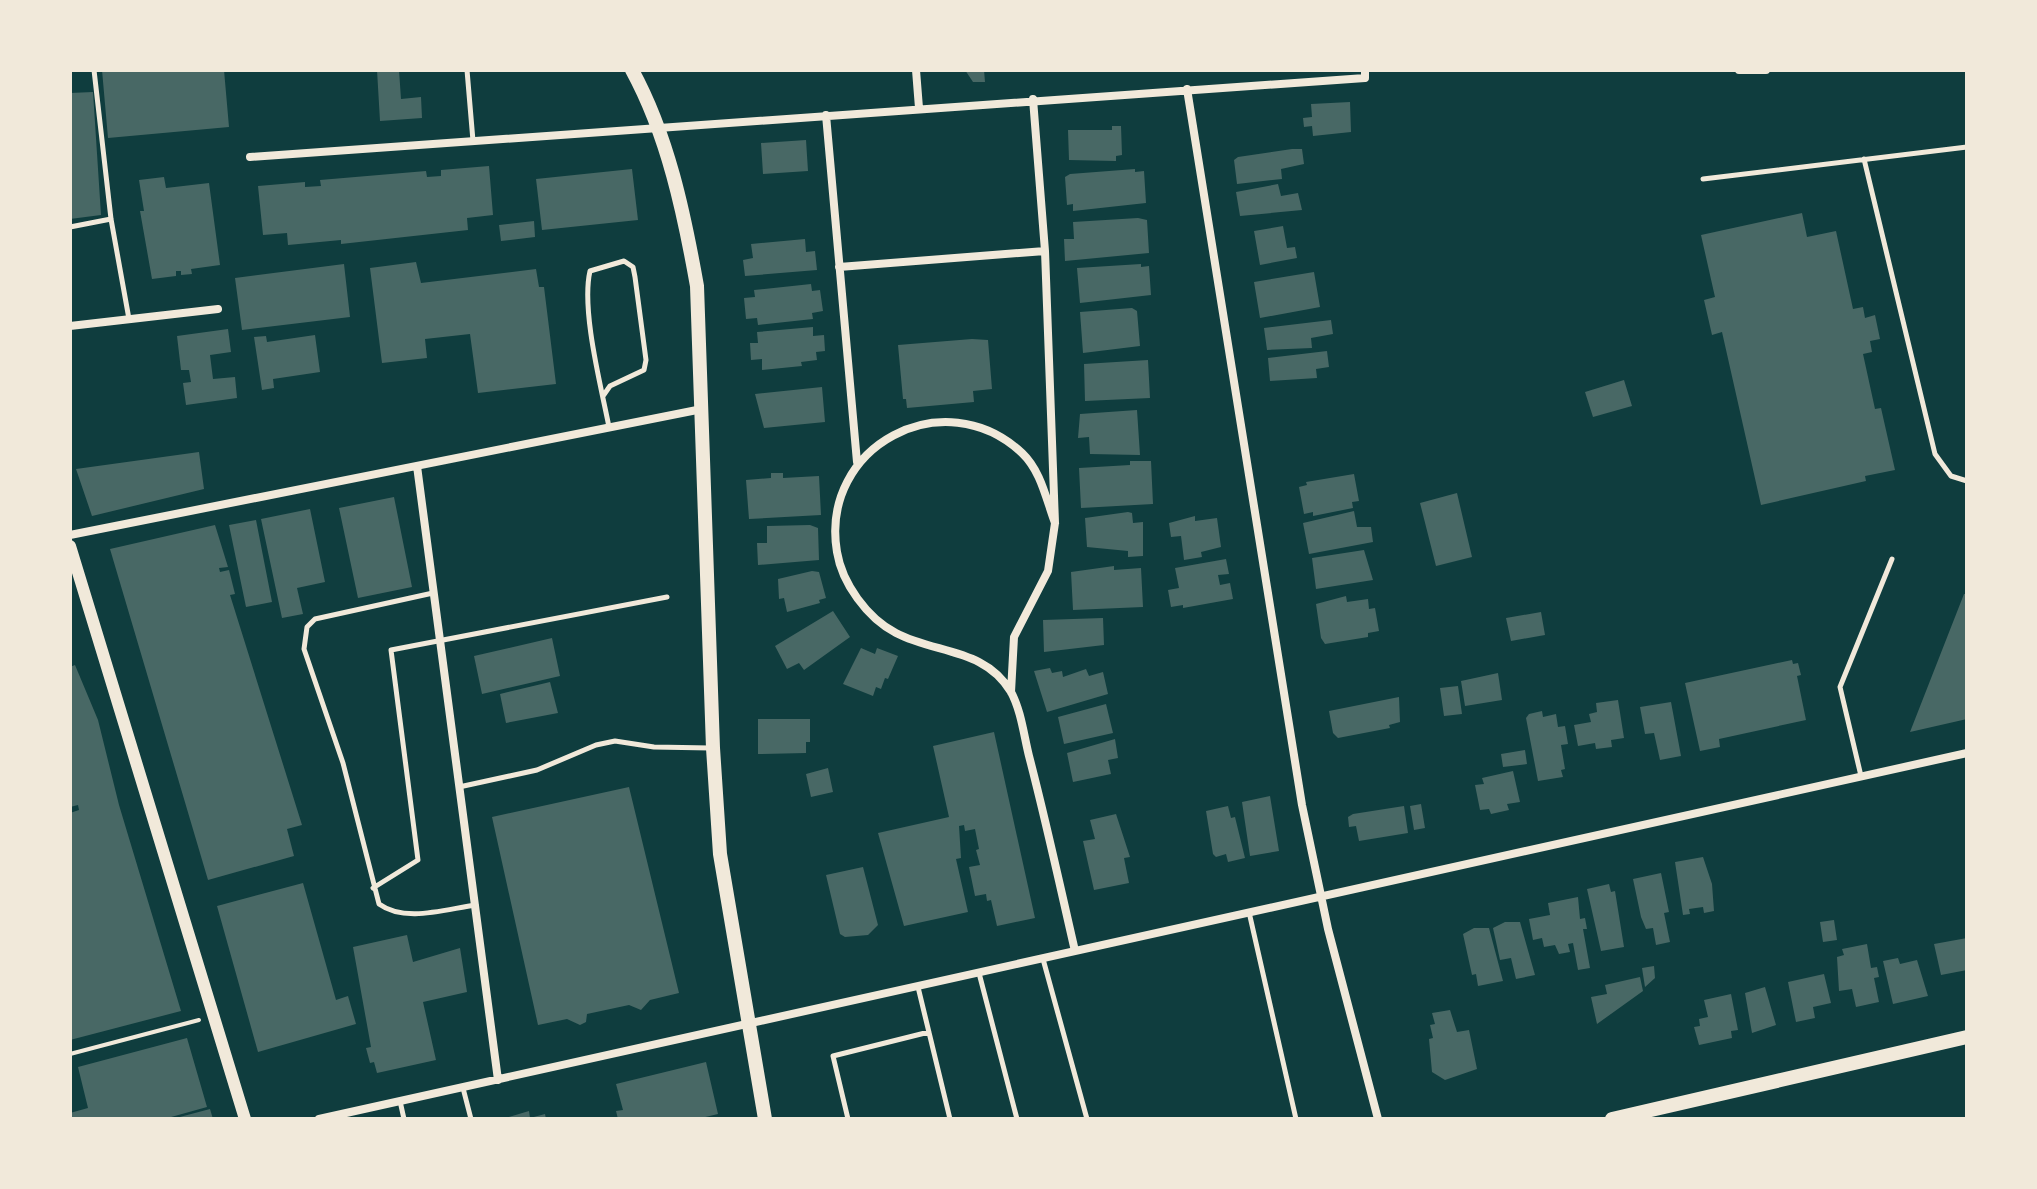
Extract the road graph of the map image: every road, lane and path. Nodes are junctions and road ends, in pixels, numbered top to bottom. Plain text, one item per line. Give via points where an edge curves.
1 (94, 70) edge
2 (467, 70) edge
3 (632, 70) edge
4 (916, 70) edge
5 (1739, 70) edge
6 (1766, 70) edge
7 (1365, 74) edge
8 (1187, 89) junction
9 (1033, 99) junction
10 (919, 108) junction
11 (826, 115) junction
12 (658, 130) junction
13 (473, 141) junction
14 (1967, 147) edge
15 (250, 157) dead end
16 (1864, 159) junction
17 (1703, 179) dead end
18 (111, 219) junction
19 (70, 227) edge
20 (1045, 251) junction
21 (839, 267) junction
22 (218, 309) dead end
23 (129, 319) junction
24 (70, 326) edge
25 (603, 396) junction
26 (702, 409) junction
27 (610, 428) junction
28 (857, 462) junction
29 (417, 466) junction
30 (1967, 481) edge
31 (1055, 523) junction
32 (70, 535) edge
33 (70, 546) edge
34 (1892, 559) dead end
35 (434, 593) junction
36 (667, 597) dead end
37 (440, 641) junction
38 (1011, 693) junction
39 (713, 748) junction
40 (1967, 753) edge
41 (1861, 777) junction
42 (459, 787) junction
43 (373, 888) junction
44 (1320, 894) junction
45 (476, 905) junction
46 (1249, 911) junction
47 (1075, 951) junction
48 (1043, 958) junction
49 (979, 972) junction
50 (917, 986) junction
51 (216, 1016) junction
52 (748, 1025) junction
53 (929, 1032) junction
54 (1967, 1037) edge
55 (70, 1054) edge
56 (498, 1080) junction
57 (463, 1088) junction
58 (400, 1101) junction
59 (245, 1119) edge
60 (319, 1119) edge
61 (404, 1119) edge
62 (471, 1119) edge
63 (765, 1119) edge
64 (848, 1119) edge
65 (950, 1119) edge
66 (1017, 1119) edge
67 (1087, 1119) edge
68 (1296, 1119) edge
69 (1378, 1119) edge
70 (1612, 1119) edge

1 - 18 lane
2 - 13 lane
3 - 12 main road
4 - 10 street
5 - 6 street
7 - 8 street
8 - 9 street
8 - 44 street
9 - 10 street
9 - 20 street
10 - 11 street
11 - 12 street
11 - 21 street
12 - 13 street
12 - 26 main road via 684,212 697,286
13 - 15 street
14 - 16 lane
16 - 17 lane
16 - 30 lane via 1935,454 1951,476
18 - 19 lane
18 - 23 lane
20 - 21 street
20 - 31 street
21 - 28 street
22 - 23 street
23 - 24 street
25 - 25 lane via 610,386 644,370 646,360 633,267 624,261 590,271 587,286
25 - 27 lane
26 - 27 street
26 - 39 main road
27 - 29 street
28 - 31 street via 884,440 912,429 942,423 982,428 1023,454 1038,473
28 - 38 street via 841,492 835,530 837,555 858,599 896,633 971,657 995,672
29 - 32 street
29 - 35 street
31 - 38 street via 1048,571 1014,637
33 - 51 street
34 - 41 lane via 1840,687
35 - 37 street
35 - 43 lane via 315,619 303,637 343,763
36 - 37 lane
37 - 42 street
37 - 43 lane via 391,650 418,860
38 - 47 street
39 - 42 lane via 615,741 537,770
39 - 52 main road via 720,854
40 - 41 street
41 - 44 street
42 - 45 street
43 - 45 lane via 379,904 390,912
44 - 46 street
44 - 69 street
45 - 56 street
46 - 47 street
46 - 68 lane
47 - 48 street
48 - 49 street
48 - 67 lane
49 - 50 street
49 - 66 lane
50 - 52 street
50 - 53 lane
51 - 55 path
51 - 59 street
52 - 56 street
52 - 63 main road
53 - 64 lane via 833,1056
53 - 65 lane
54 - 70 main road
56 - 57 street
57 - 58 street
57 - 62 lane
58 - 60 street
58 - 61 lane

